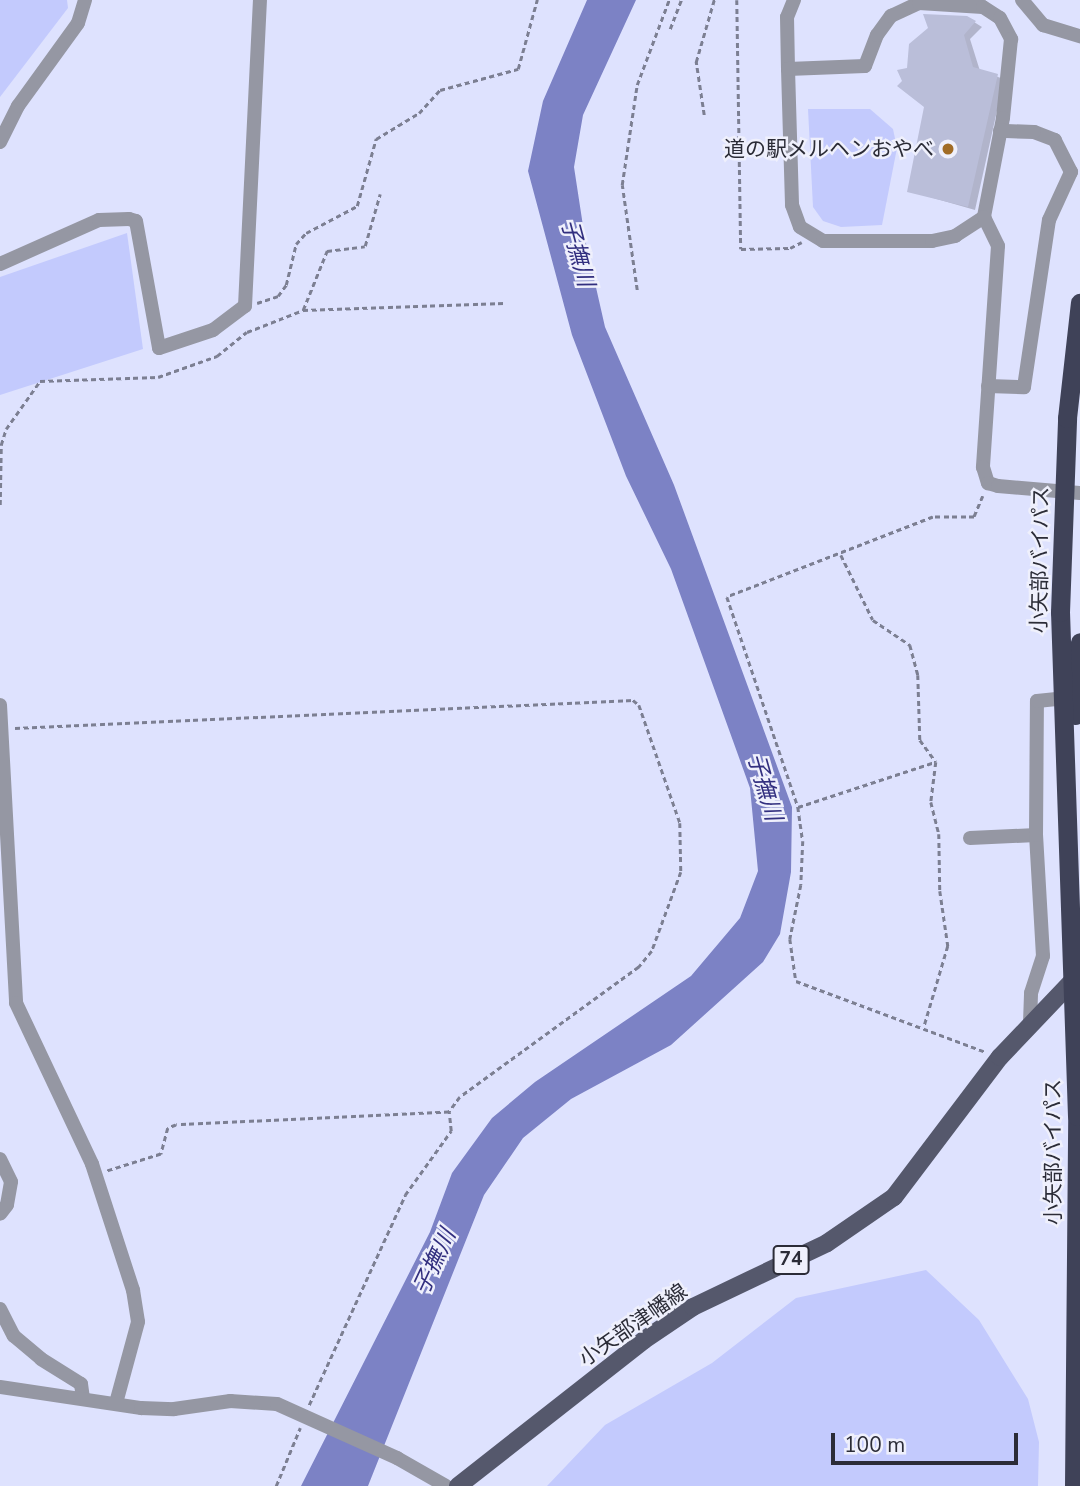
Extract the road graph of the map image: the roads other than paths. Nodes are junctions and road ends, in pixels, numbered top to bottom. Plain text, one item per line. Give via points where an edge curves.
1 (85, 0) edge
2 (260, 0) edge
3 (794, 0) edge
4 (1022, 0) edge
5 (1080, 36) edge
6 (788, 69) junction
7 (1000, 131) junction
8 (0, 142) edge
9 (984, 217) junction
10 (0, 264) edge
11 (1080, 303) edge
12 (988, 386) junction
13 (1071, 492) edge
14 (1080, 642) edge
15 (1079, 675) edge
16 (1064, 698) junction
17 (0, 705) edge
18 (1, 723) edge
19 (1069, 818) junction
20 (1036, 835) junction
21 (970, 838) dead end
22 (1077, 976) edge
23 (1030, 1023) junction
24 (0, 1159) edge
25 (0, 1214) edge
26 (0, 1309) edge
27 (0, 1387) edge
28 (83, 1398) junction
29 (116, 1403) junction
30 (446, 1486) edge
31 (458, 1486) edge
32 (1074, 1486) edge

1 - 8 street via 78,23 18,106
2 - 10 street via 245,306 213,330 159,348 136,222 129,219 99,220
3 - 6 street via 787,17
4 - 5 street via 1043,25
6 - 7 street via 865,66 877,35 891,16 919,3 983,7 1000,18 1011,39
6 - 9 street via 792,205 795,218 808,234 823,241 932,241 956,236
7 - 9 street
7 - 12 street via 1034,132 1055,140 1071,172 1049,220 1024,387
9 - 12 street via 998,246
11 - 13 highway, 小矢部バイパス
12 - 13 street via 983,467 988,483
13 - 16 highway, 小矢部バイパス
14 - 15 highway, 小矢部バイパス
15 - 19 highway, 小矢部バイパス
16 - 19 highway, 小矢部バイパス
16 - 20 street via 1037,701
17 - 18 street
18 - 29 street via 16,1003 96,1174 133,1290 138,1322
19 - 22 highway, 小矢部バイパス
20 - 21 street
20 - 23 street via 1043,956 1031,993
22 - 23 main road, 小矢部津幡線 / 74
22 - 32 highway, 小矢部バイパス
23 - 31 main road, 小矢部津幡線 / 74 via 894,1197 827,1243 683,1314
24 - 25 street via 11,1182 7,1205
26 - 28 street via 14,1336 81,1384
27 - 28 street
28 - 29 street
29 - 30 street via 174,1409 258,1400 397,1458

